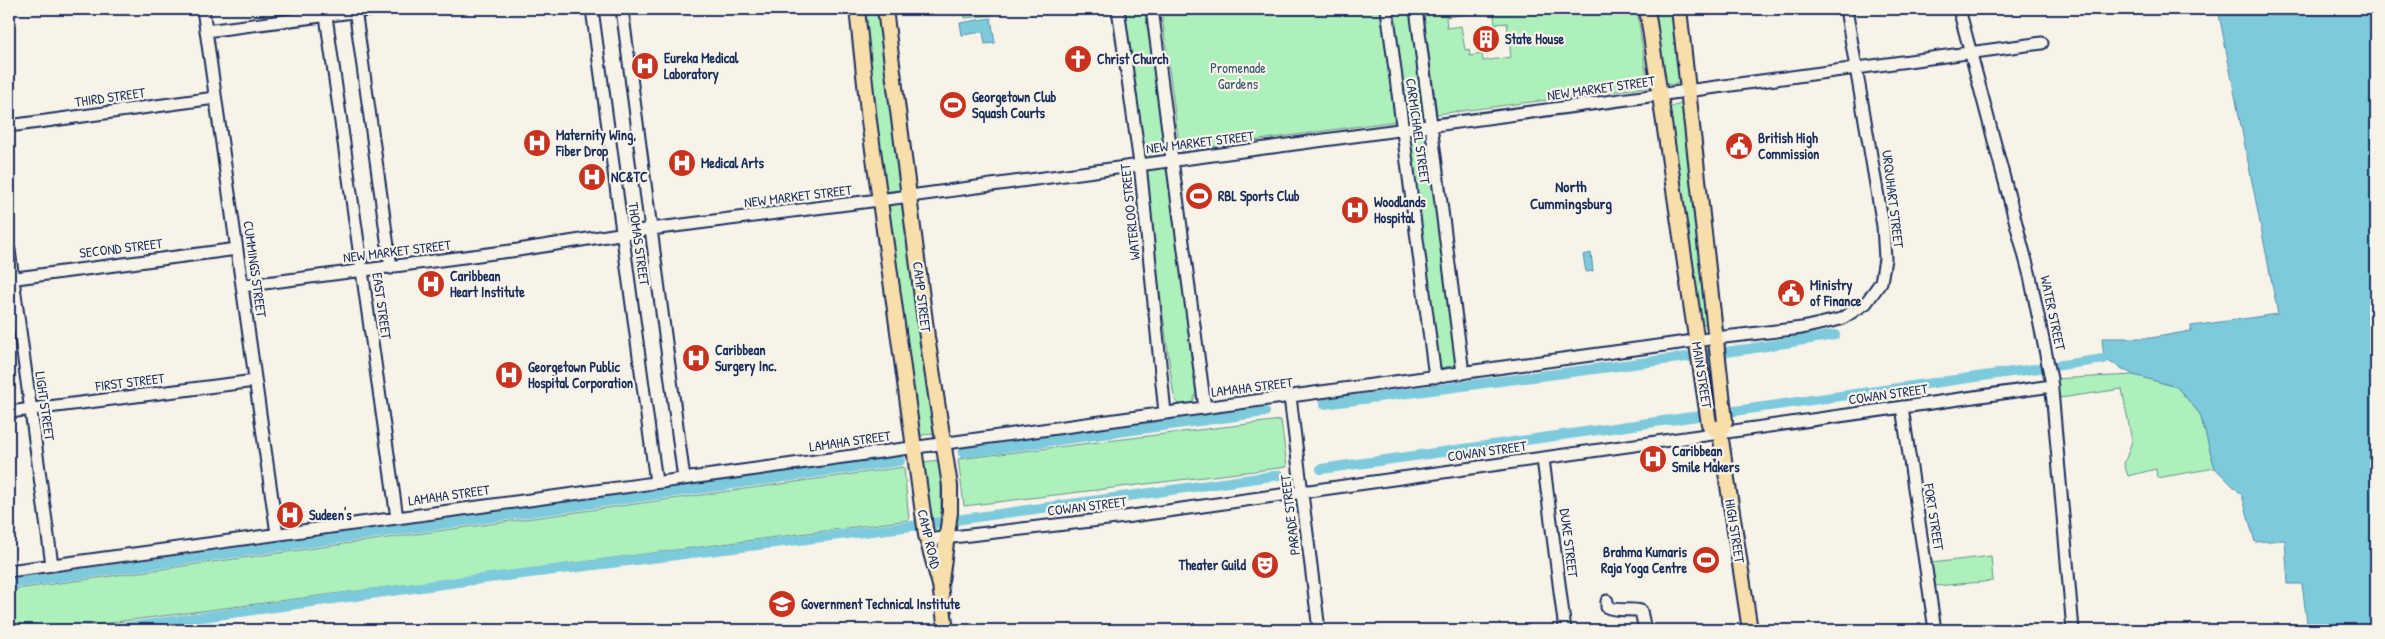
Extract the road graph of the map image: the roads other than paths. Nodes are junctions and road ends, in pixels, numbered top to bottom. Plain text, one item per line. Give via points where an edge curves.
1 (203, 9) edge
2 (376, 9) edge
3 (592, 9) edge
4 (622, 9) edge
5 (857, 9) edge
6 (885, 9) edge
7 (1118, 9) edge
8 (1152, 9) edge
9 (1387, 9) edge
10 (1416, 9) edge
11 (1647, 9) edge
12 (1679, 9) edge
13 (1846, 9) edge
14 (1959, 9) edge
15 (355, 10) edge
16 (325, 12) edge
17 (206, 31) junction
18 (2042, 43) dead end
19 (1969, 53) junction
20 (1857, 68) junction
21 (1690, 91) junction
22 (1660, 95) junction
23 (214, 98) junction
24 (9, 126) edge
25 (1431, 126) junction
26 (1403, 130) junction
27 (1172, 161) junction
28 (1140, 164) junction
29 (910, 196) junction
30 (880, 200) junction
31 (651, 229) junction
32 (622, 234) junction
33 (237, 248) junction
34 (9, 250) edge
35 (390, 268) junction
36 (362, 271) junction
37 (11, 278) edge
38 (242, 286) junction
39 (1696, 341) junction
40 (1716, 344) junction
41 (1463, 373) junction
42 (1435, 376) junction
43 (255, 381) junction
44 (2051, 383) junction
45 (1290, 397) junction
46 (1902, 407) junction
47 (1205, 408) junction
48 (31, 410) junction
49 (9, 412) edge
50 (1165, 413) junction
51 (1718, 426) junction
52 (945, 451) junction
53 (915, 456) junction
54 (1543, 459) junction
55 (684, 479) junction
56 (656, 482) junction
57 (1302, 492) junction
58 (397, 518) junction
59 (277, 534) junction
60 (947, 534) junction
61 (926, 538) junction
62 (52, 565) junction
63 (9, 571) edge
64 (940, 584) junction
65 (1607, 601) dead end
66 (946, 630) edge
67 (1319, 630) edge
68 (1564, 630) edge
69 (1645, 630) edge
70 (1750, 630) edge
71 (1935, 630) edge
72 (2070, 630) edge

1 - 17 street, CUMMINGS STREET
2 - 15 street
3 - 32 street, THOMAS STREET
4 - 31 street, THOMAS STREET
5 - 30 main road, CAMP STREET
6 - 29 main road, CAMP STREET
7 - 28 street, WATERLOO STREET
8 - 27 street
9 - 26 street, CARMICHAEL STREET
10 - 25 street, CARMICHAEL STREET
11 - 22 main road, MAIN STREET
12 - 21 main road, MAIN STREET
13 - 20 street, URQUHART STREET
14 - 19 street, WATER STREET
15 - 16 street
15 - 35 street, EAST STREET
16 - 17 street
16 - 36 street, EAST STREET
17 - 23 street, CUMMINGS STREET
18 - 19 street, NEW MARKET STREET
19 - 20 street, NEW MARKET STREET
19 - 44 street, WATER STREET via 2030,276
20 - 21 street, NEW MARKET STREET
20 - 40 street, URQUHART STREET via 1883,226 1885,258 1881,282 1866,303 1841,319
21 - 22 street, NEW MARKET STREET
21 - 40 main road, MAIN STREET
22 - 25 street, NEW MARKET STREET
22 - 39 main road, MAIN STREET
23 - 24 street, THIRD STREET
23 - 33 street, CUMMINGS STREET
25 - 26 street, NEW MARKET STREET
25 - 41 street, CARMICHAEL STREET
26 - 27 street, NEW MARKET STREET
26 - 42 street, CARMICHAEL STREET
27 - 28 street, NEW MARKET STREET
27 - 47 street
28 - 29 street, NEW MARKET STREET
28 - 50 street, WATERLOO STREET
29 - 30 street, NEW MARKET STREET
29 - 52 main road, CAMP STREET
30 - 31 street, NEW MARKET STREET
30 - 53 main road, CAMP STREET
31 - 32 street, NEW MARKET STREET
31 - 55 street, THOMAS STREET
32 - 35 street, NEW MARKET STREET
32 - 56 street, THOMAS STREET
33 - 37 street, SECOND STREET
33 - 38 street, CUMMINGS STREET
34 - 37 street, LIGHT STREET
35 - 36 street, NEW MARKET STREET
36 - 38 street, NEW MARKET STREET
36 - 58 street, EAST STREET
37 - 48 street, LIGHT STREET
38 - 43 street, CUMMINGS STREET
39 - 40 street, URQUHART STREET
39 - 41 street, LAMAHA STREET
39 - 51 main road, MAIN STREET
40 - 51 main road, MAIN STREET
41 - 42 street, LAMAHA STREET
42 - 45 street, LAMAHA STREET
43 - 48 street, FIRST STREET
43 - 59 street, CUMMINGS STREET
44 - 46 street, COWAN STREET
44 - 72 street, WATER STREET
45 - 47 street, LAMAHA STREET
45 - 57 street, PARADE STREET
46 - 51 street, COWAN STREET
46 - 71 street, FORT STREET
47 - 50 street, LAMAHA STREET
48 - 49 street, FIRST STREET
48 - 62 street, LIGHT STREET
50 - 52 street, LAMAHA STREET
51 - 54 street, COWAN STREET
51 - 70 main road, HIGH STREET
52 - 53 street, LAMAHA STREET
52 - 60 main road, CAMP STREET via 950,486
53 - 55 street, LAMAHA STREET
53 - 61 main road, CAMP ROAD
54 - 57 street, COWAN STREET
54 - 68 street, DUKE STREET
55 - 56 street, LAMAHA STREET
56 - 58 street, LAMAHA STREET
57 - 60 street, COWAN STREET via 1125,517
57 - 67 street, PARADE STREET
58 - 59 street, LAMAHA STREET
59 - 62 street, LAMAHA STREET
60 - 61 street, COWAN STREET
60 - 64 main road, CAMP STREET
61 - 64 main road, CAMP ROAD
62 - 63 street, LAMAHA STREET
64 - 66 main road, CAMP ROAD
65 - 69 street via 1607,607 1614,610 1631,608 1641,611

